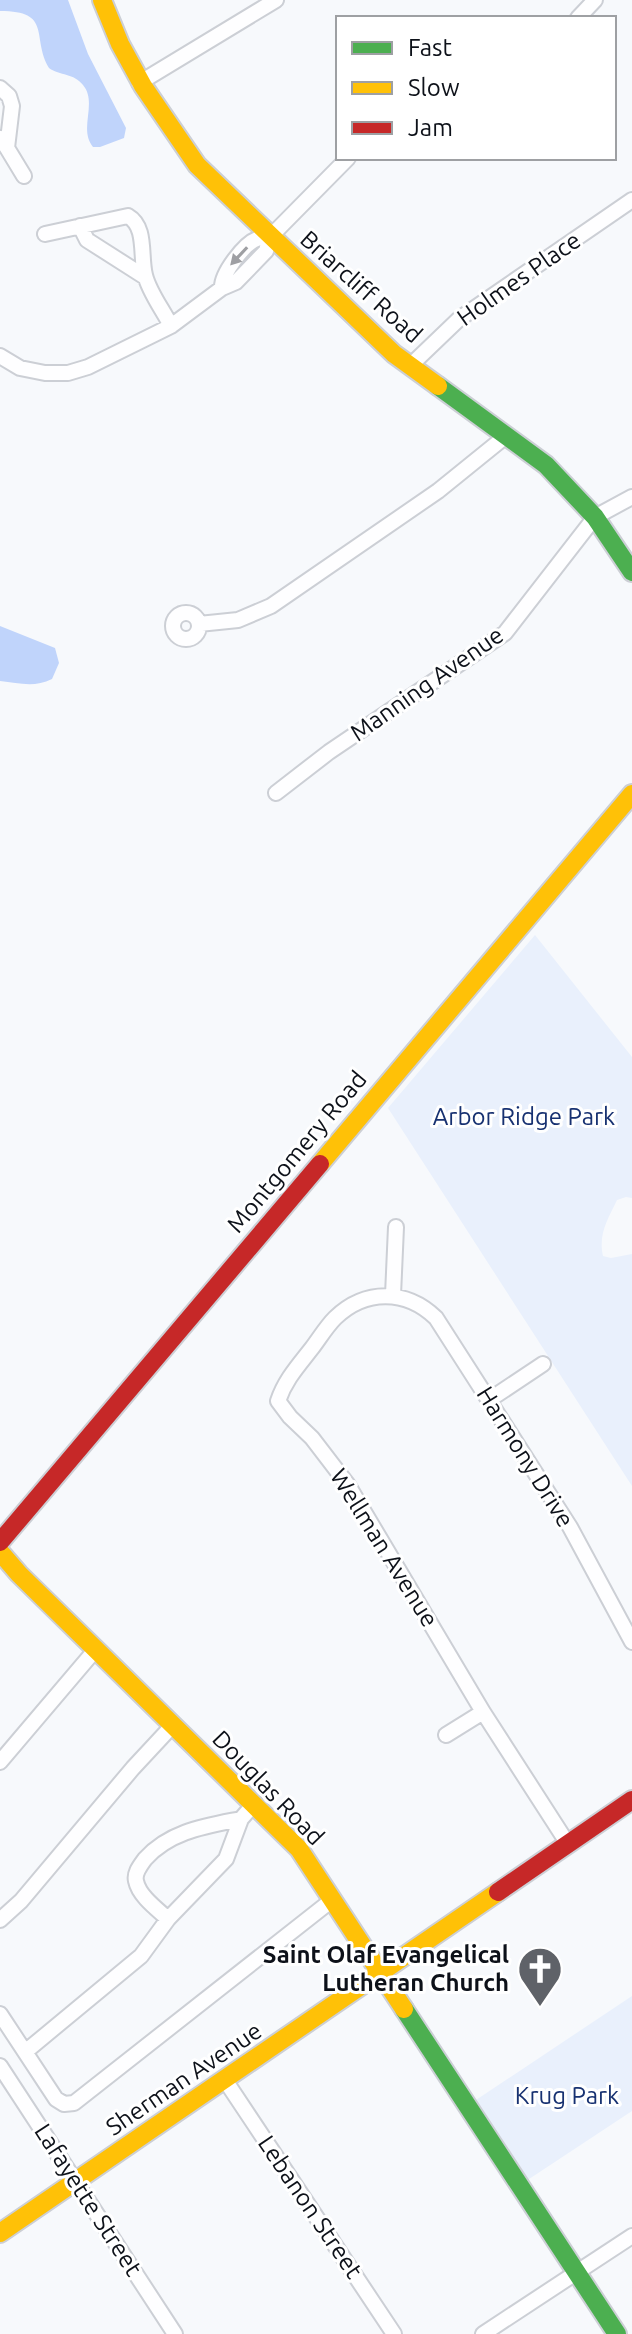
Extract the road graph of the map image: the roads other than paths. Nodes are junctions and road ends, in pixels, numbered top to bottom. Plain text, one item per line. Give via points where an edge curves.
1 (102, 0) edge
2 (276, 0) edge
3 (595, 0) edge
4 (580, 16) edge
5 (139, 83) junction
6 (0, 88) edge
7 (3, 143) edge
8 (346, 160) edge
9 (24, 176) dead end
10 (632, 200) edge
11 (80, 226) junction
12 (45, 234) dead end
13 (270, 237) junction
14 (145, 277) junction
15 (171, 326) junction
16 (0, 356) edge
17 (411, 365) junction
18 (506, 436) junction
19 (632, 497) edge
20 (595, 517) junction
21 (632, 572) edge
22 (199, 624) dead end
23 (276, 793) dead end
24 (632, 794) edge
25 (396, 1227) dead end
26 (393, 1295) junction
27 (543, 1364) dead end
28 (489, 1400) junction
29 (0, 1542) edge
30 (0, 1552) edge
31 (632, 1642) edge
32 (96, 1649) junction
33 (483, 1712) junction
34 (173, 1725) junction
35 (446, 1735) dead end
36 (0, 1762) edge
37 (632, 1800) edge
38 (254, 1804) junction
39 (241, 1819) junction
40 (568, 1844) junction
41 (332, 1900) junction
42 (168, 1919) junction
43 (0, 1920) edge
44 (380, 1974) junction
45 (0, 2014) edge
46 (25, 2052) junction
47 (0, 2066) edge
48 (225, 2080) junction
49 (76, 2182) junction
50 (0, 2233) edge
51 (632, 2236) edge
52 (576, 2271) junction
53 (175, 2334) edge
54 (394, 2334) edge
55 (483, 2334) edge
56 (617, 2334) edge

1 - 5 street, Briarcliff Road
2 - 5 street
3 - 4 street
5 - 13 street, Briarcliff Road via 197,165
6 - 7 street via 12,106
7 - 9 street
8 - 13 street
10 - 17 street, Holmes Place via 459,319
11 - 12 street
11 - 14 street via 87,240
11 - 14 street via 128,216 134,220
13 - 15 street via 265,252 236,282
13 - 17 street, Briarcliff Road
14 - 15 street
15 - 16 street via 68,373 20,368
17 - 18 street, Briarcliff Road
18 - 20 street, Briarcliff Road via 546,465
18 - 22 street via 438,491 271,606 238,620
19 - 20 street, Manning Avenue
20 - 21 street, Briarcliff Road
20 - 23 street, Manning Avenue via 505,633
24 - 29 street, Montgomery Road
25 - 26 street
26 - 28 street, Harmony Drive via 425,1307 436,1318
26 - 33 street, Wellman Avenue via 359,1301 336,1318 284,1383 278,1401 348,1485
27 - 28 street
28 - 31 street, Harmony Drive via 570,1527
30 - 32 street, Douglas Road
32 - 34 street, Douglas Road
32 - 36 street
33 - 35 street
33 - 40 street, Wellman Avenue
34 - 38 street, Douglas Road
34 - 43 street
37 - 40 street, Sherman Avenue
38 - 39 street
38 - 41 street, Douglas Road via 299,1849
39 - 42 street via 226,1859
39 - 42 street via 177,1835 138,1869 140,1891
40 - 44 street, Sherman Avenue
41 - 44 street, Douglas Road
41 - 46 street via 74,2103 56,2099
42 - 46 street via 132,1966
44 - 48 street, Sherman Avenue
44 - 52 street, Douglas Road
45 - 46 street
47 - 49 street, Lafayette Street
48 - 49 street, Sherman Avenue
48 - 54 street, Lebanon Street
49 - 50 street, Sherman Avenue
49 - 53 street, Lafayette Street
51 - 52 street
52 - 55 street
52 - 56 street, Douglas Road

